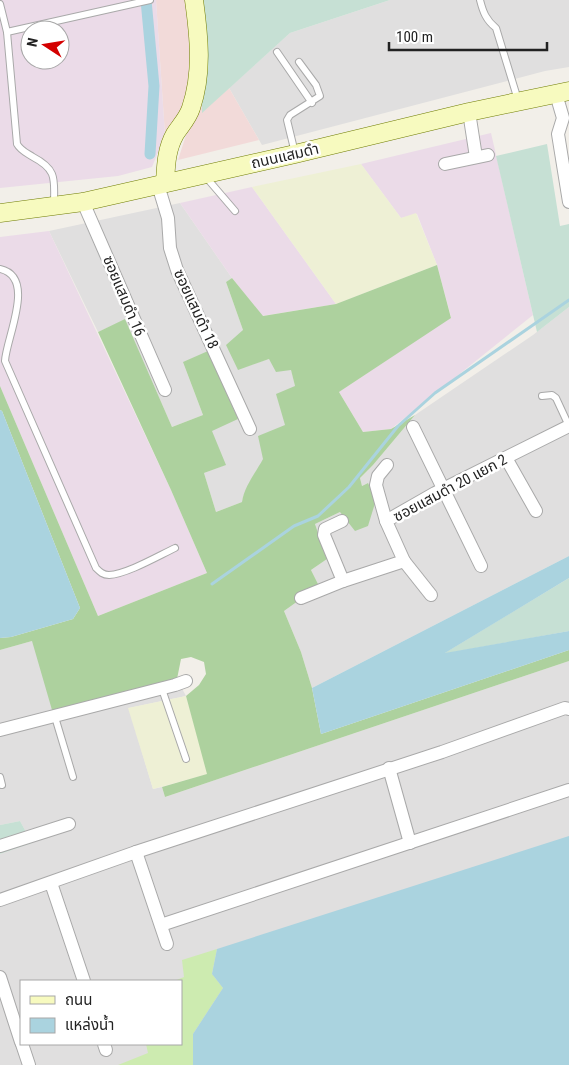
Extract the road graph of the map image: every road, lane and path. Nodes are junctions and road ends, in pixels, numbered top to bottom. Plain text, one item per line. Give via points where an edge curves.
1 (150, 0) edge
2 (194, 0) edge
3 (480, 0) edge
4 (0, 4) edge
5 (7, 32) junction
6 (277, 52) dead end
7 (299, 62) dead end
8 (562, 93) edge
9 (518, 102) junction
10 (312, 103) junction
11 (469, 112) junction
12 (295, 154) junction
13 (445, 164) dead end
14 (204, 175) junction
15 (162, 184) junction
16 (83, 202) junction
17 (569, 202) edge
18 (54, 206) junction
19 (235, 211) dead end
20 (0, 213) edge
21 (0, 269) edge
22 (165, 390) dead end
23 (542, 396) dead end
24 (569, 426) edge
25 (413, 427) dead end
26 (250, 429) dead end
27 (506, 458) junction
28 (387, 465) dead end
29 (444, 489) junction
30 (536, 511) dead end
31 (342, 521) dead end
32 (386, 521) junction
33 (175, 548) dead end
34 (404, 561) junction
35 (481, 566) dead end
36 (343, 580) junction
37 (431, 595) dead end
38 (301, 598) dead end
39 (186, 681) dead end
40 (162, 689) junction
41 (569, 708) edge
42 (55, 717) junction
43 (0, 730) edge
44 (186, 759) dead end
45 (389, 768) junction
46 (73, 777) dead end
47 (0, 778) edge
48 (2, 785) dead end
49 (569, 790) edge
50 (68, 824) dead end
51 (410, 843) junction
52 (0, 846) edge
53 (136, 852) junction
54 (51, 883) junction
55 (0, 900) edge
56 (161, 925) junction
57 (167, 944) dead end
58 (0, 977) edge
59 (84, 980) edge
60 (20, 1037) edge
61 (23, 1045) edge
62 (29, 1065) edge

1 - 5 lane
2 - 15 street via 199,69 196,91 191,110 169,146
3 - 9 lane via 484,14 496,28
4 - 5 lane
5 - 18 lane via 18,144 51,170
6 - 10 lane
7 - 10 lane via 320,94
8 - 9 street, ถนนแสมดำ
8 - 17 street via 563,118 558,134
9 - 11 street, ถนนแสมดำ
10 - 12 lane via 287,120
11 - 12 street, ถนนแสมดำ
11 - 13 street via 482,156
12 - 14 street, ถนนแสมดำ
14 - 15 street, ถนนแสมดำ
14 - 19 lane
15 - 16 street, ถนนแสมดำ
15 - 26 street, ซอยแสมดำ 18 via 170,248 177,270
16 - 18 street, ถนนแสมดำ
16 - 22 street, ซอยแสมดำ 16
18 - 20 street, ถนนแสมดำ
21 - 33 lane via 11,274 18,288 16,316 5,361 96,568 108,575 120,572
23 - 24 lane via 556,398
24 - 27 street, ซอยแสมดำ 20 แยก 2
25 - 29 street
27 - 29 street, ซอยแสมดำ 20 แยก 2
27 - 30 street
28 - 32 street via 378,476 376,485
29 - 32 street, ซอยแสมดำ 20 แยก 2
29 - 35 street
31 - 36 street via 325,530 324,535
32 - 34 street, ซอยแสมดำ 20 แยก 2
34 - 36 street
34 - 37 street, ซอยแสมดำ 20 แยก 2
36 - 38 street
39 - 40 street
40 - 42 street
40 - 44 lane
41 - 45 street
42 - 43 street
42 - 46 lane
45 - 51 street
45 - 53 street
47 - 48 lane
49 - 51 street
50 - 52 street
51 - 56 street
53 - 54 street
53 - 56 street
54 - 55 street
54 - 59 street
56 - 57 street
58 - 60 street
61 - 62 street

